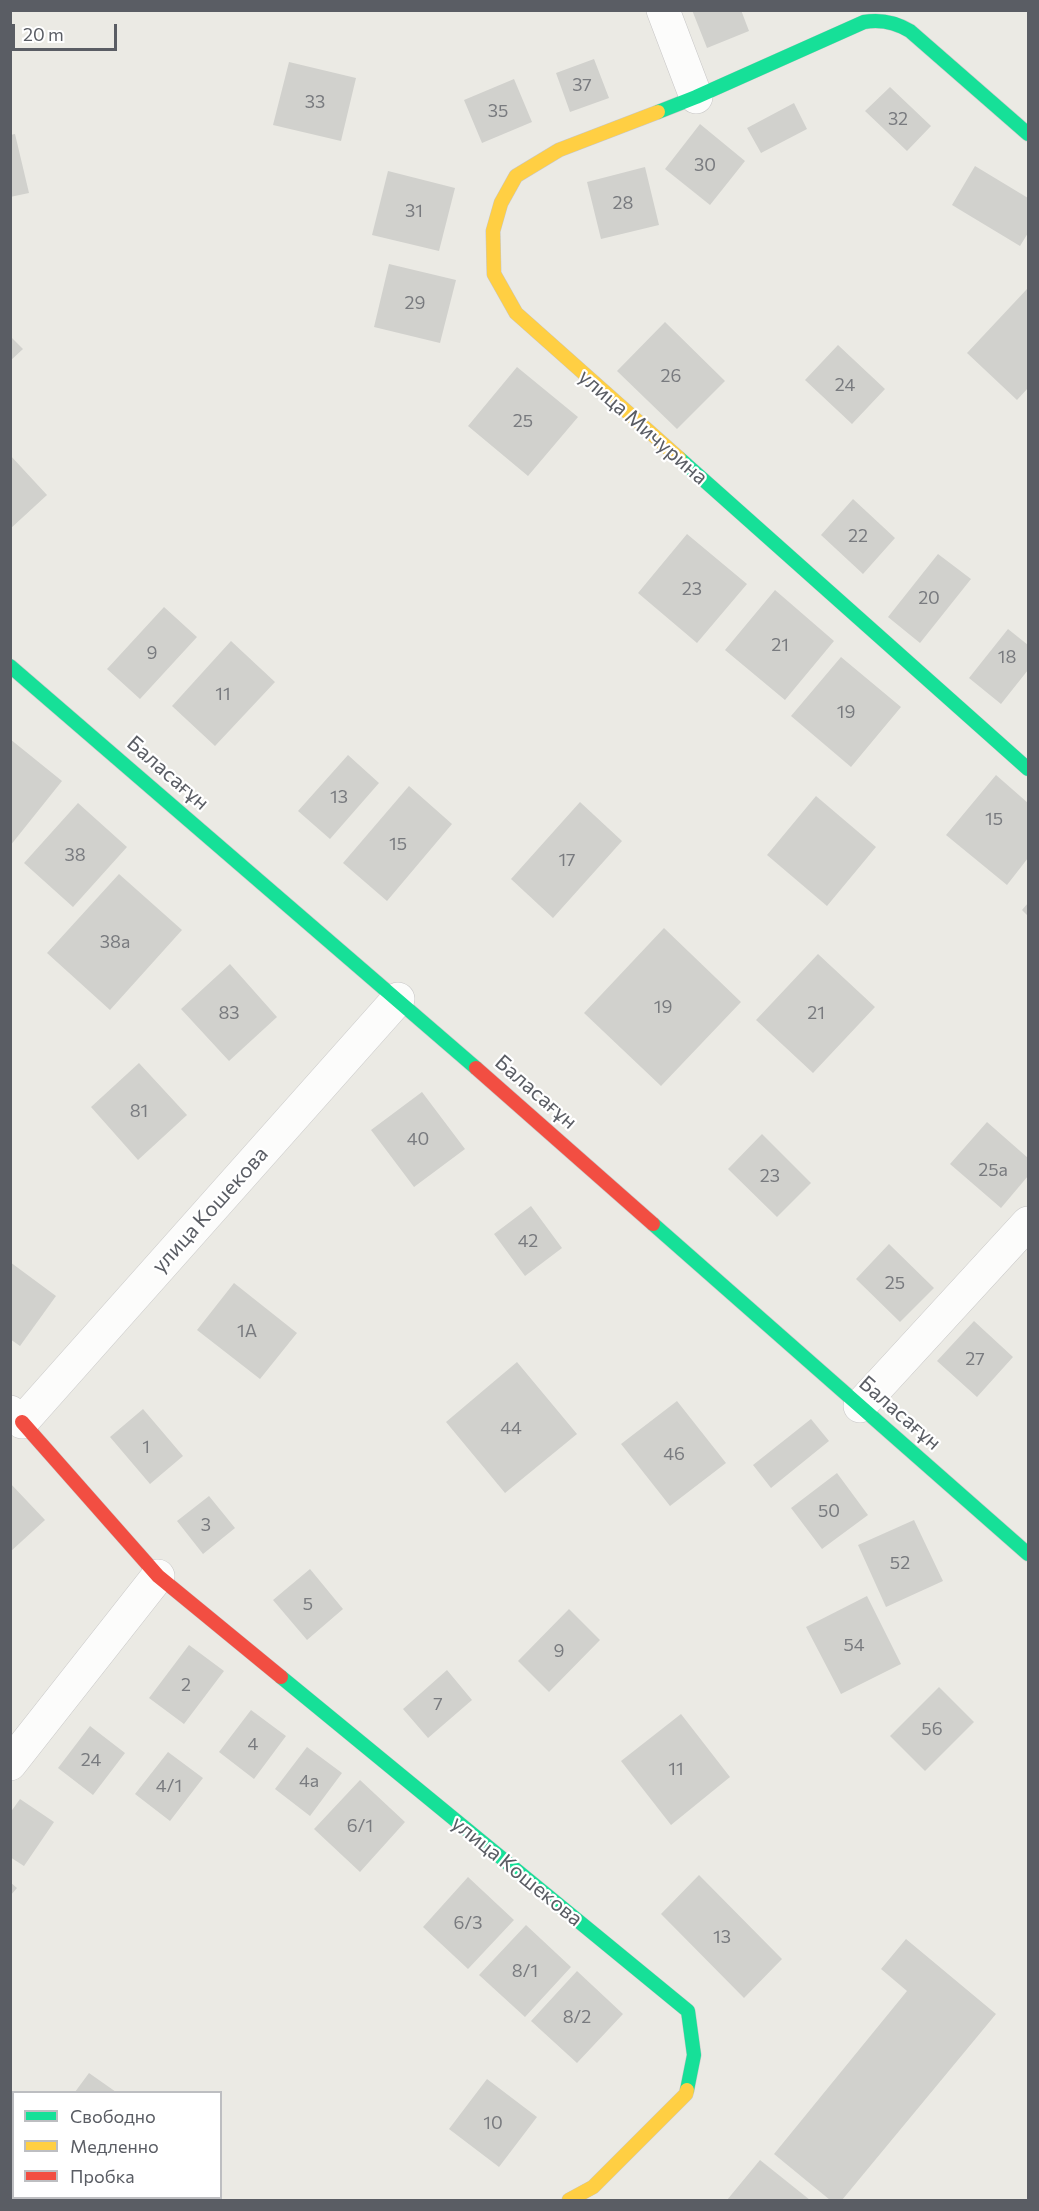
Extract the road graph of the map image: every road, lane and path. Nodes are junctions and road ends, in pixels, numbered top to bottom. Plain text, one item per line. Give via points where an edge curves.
1 (663, 10) edge
2 (696, 97) junction
3 (1029, 134) edge
4 (10, 666) edge
5 (1029, 769) edge
6 (398, 999) junction
7 (1029, 1223) edge
8 (860, 1406) junction
9 (16, 1417) edge
10 (1029, 1554) edge
11 (158, 1576) junction
12 (10, 1764) edge
13 (569, 2200) edge

1 - 2 street
2 - 3 street, улица Мичурина via 864,21 885,20 910,30
2 - 5 street, улица Мичурина via 559,150 516,176 501,203 493,231 494,274 516,314 538,335
4 - 6 street, Баласағұн
6 - 8 street, Баласағұн
6 - 9 street, улица Кошекова
7 - 8 street
8 - 10 street, Баласағұн
9 - 11 street, улица Кошекова
11 - 12 street
11 - 13 street, улица Кошекова via 688,2011 694,2055 686,2094 593,2187

